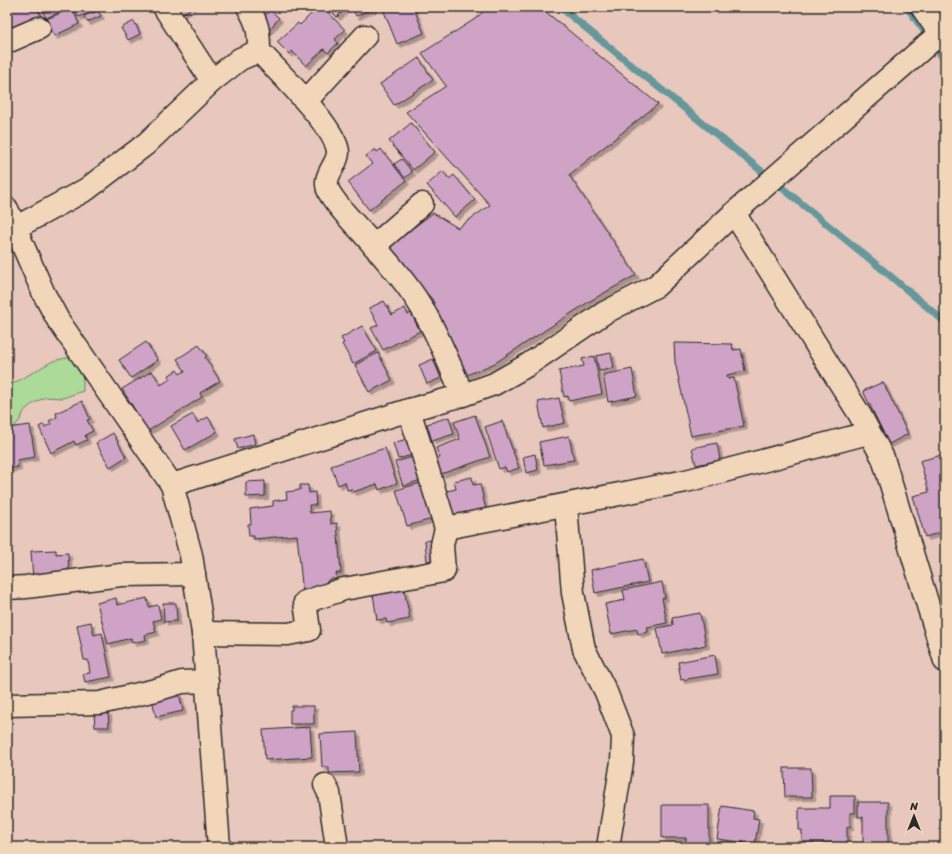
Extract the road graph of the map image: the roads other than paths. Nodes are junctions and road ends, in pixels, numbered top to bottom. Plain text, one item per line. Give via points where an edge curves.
1 (164, 7) edge
2 (248, 7) edge
3 (922, 7) edge
4 (39, 28) dead end
5 (365, 36) dead end
6 (938, 37) edge
7 (7, 42) edge
8 (258, 51) junction
9 (212, 81) junction
10 (306, 101) junction
11 (422, 204) dead end
12 (734, 213) junction
13 (11, 219) edge
14 (374, 246) junction
15 (463, 395) junction
16 (409, 410) junction
17 (868, 433) junction
18 (172, 485) junction
19 (566, 506) junction
20 (446, 528) junction
21 (194, 574) junction
22 (7, 588) edge
23 (203, 633) junction
24 (945, 661) edge
25 (207, 681) junction
26 (7, 705) edge
27 (325, 785) dead end
28 (219, 847) edge
29 (337, 847) edge
30 (608, 847) edge

1 - 9 street
2 - 8 street via 256,22
3 - 6 street
4 - 7 street
5 - 10 street
6 - 12 street
8 - 9 street via 240,59
8 - 10 street
9 - 13 street via 146,144 86,189
10 - 14 street via 334,139 338,153 326,182 329,191 346,216
11 - 14 street
12 - 15 street via 656,286 604,313 526,366 494,384
12 - 17 street via 860,415
13 - 18 street via 58,320
14 - 15 street via 423,308
15 - 16 street
16 - 18 street
16 - 20 street
17 - 19 street via 686,481
17 - 24 street via 883,458
18 - 21 street
19 - 20 street
19 - 30 street via 573,593 584,649 606,692 623,736 622,762
20 - 23 street via 442,545 444,571 344,589 305,602 308,630 288,634
21 - 22 street via 121,574
21 - 23 street
23 - 25 street
25 - 26 street via 182,682 100,703
25 - 28 street
27 - 29 street via 329,793

